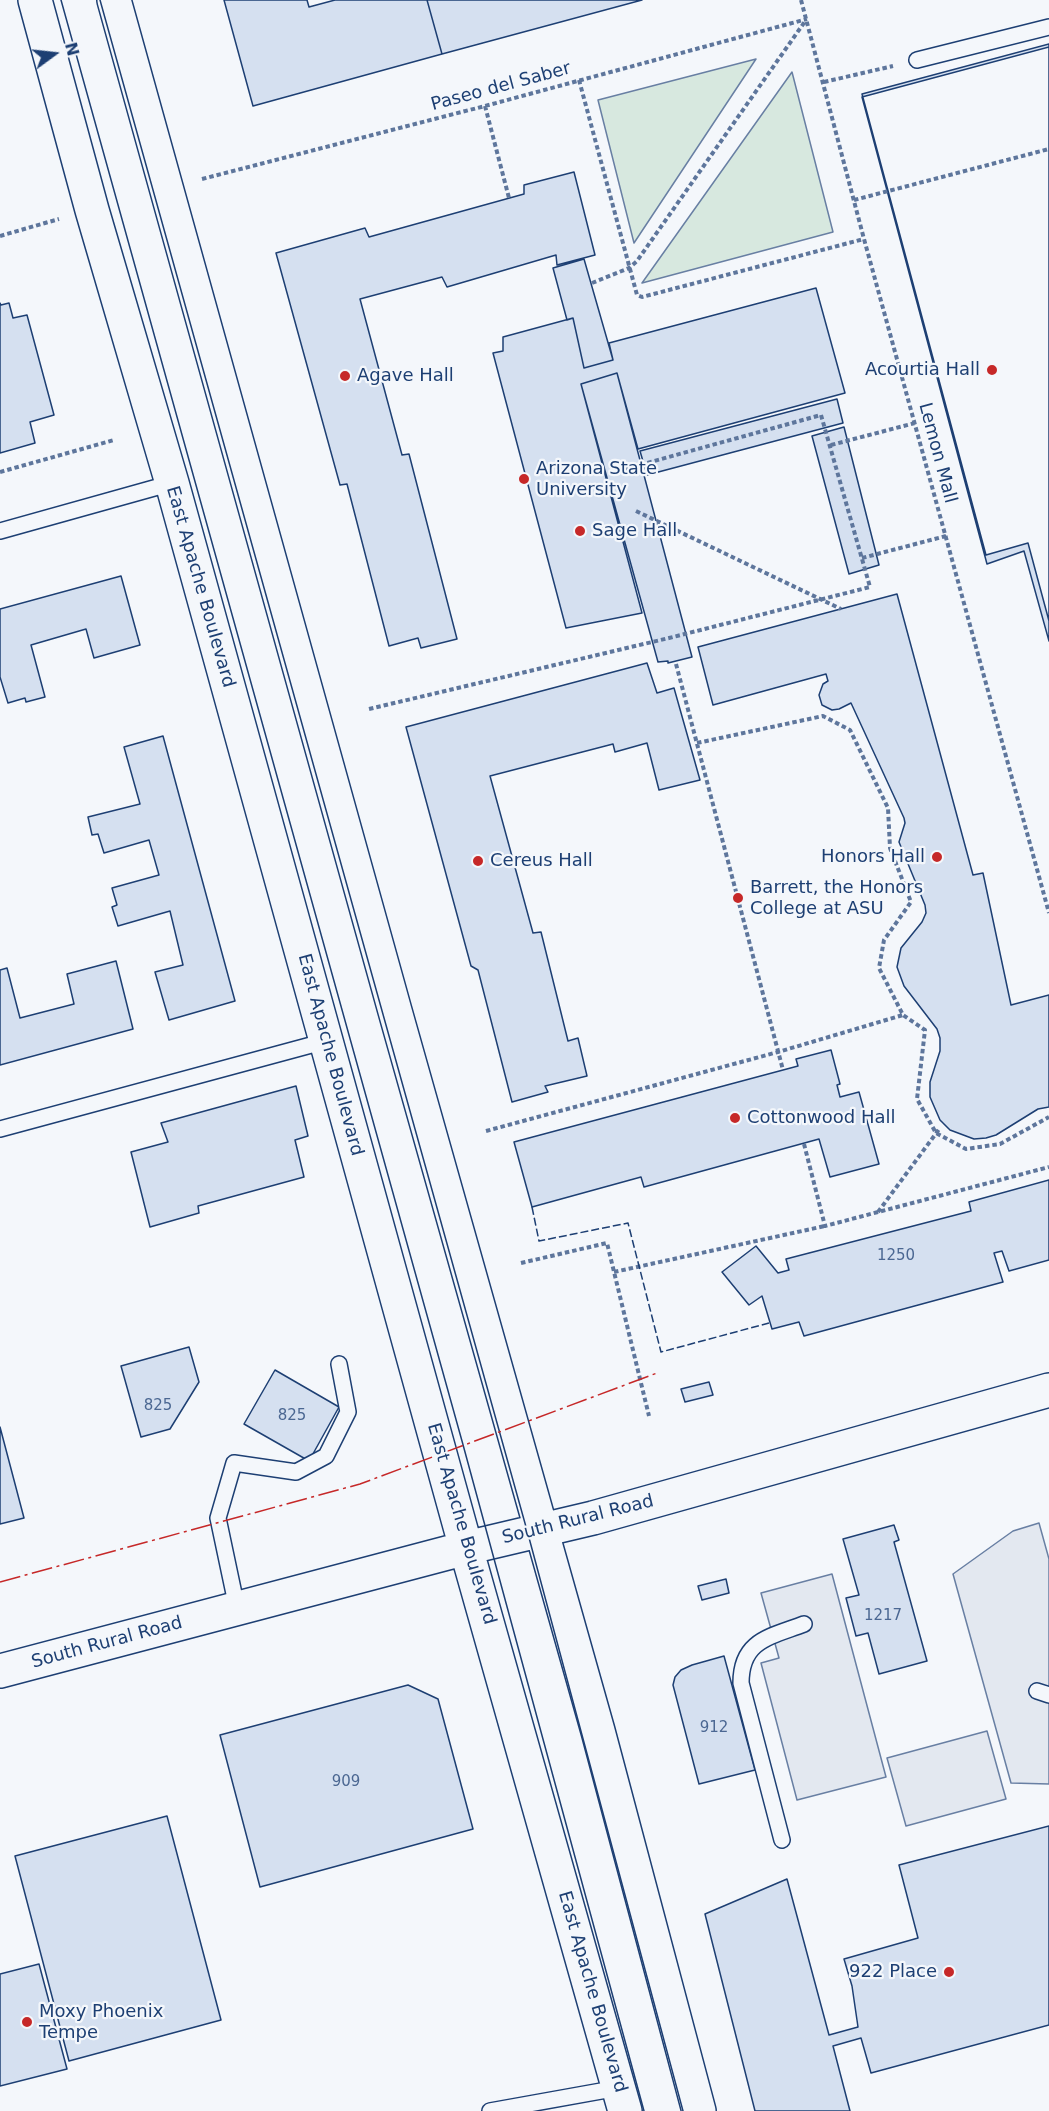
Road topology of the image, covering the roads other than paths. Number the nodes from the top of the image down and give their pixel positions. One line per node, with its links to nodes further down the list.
1 (35, 0): 5 (main road, East Apache Boulevard)
2 (114, 0): 11 (main road)
3 (1049, 27): 4 (lane)
4 (917, 60)
5 (172, 483): 6 (lane); 7 (main road, East Apache Boulevard)
6 (0, 531)
7 (326, 1041): 8 (lane); 12 (main road, East Apache Boulevard)
8 (0, 1129)
9 (339, 1364): 13 (lane)
10 (1049, 1390): 11 (main road, South Rural Road)
11 (543, 1531): 12 (main road, South Rural Road); 19 (main road)
12 (466, 1548): 13 (main road, South Rural Road); 17 (main road, East Apache Boulevard)
13 (237, 1608): 15 (main road, South Rural Road)
14 (804, 1624): 16 (lane)
15 (0, 1671)
16 (782, 1840)
17 (622, 2099): 18 (lane)
18 (490, 2111)
19 (699, 2111)

